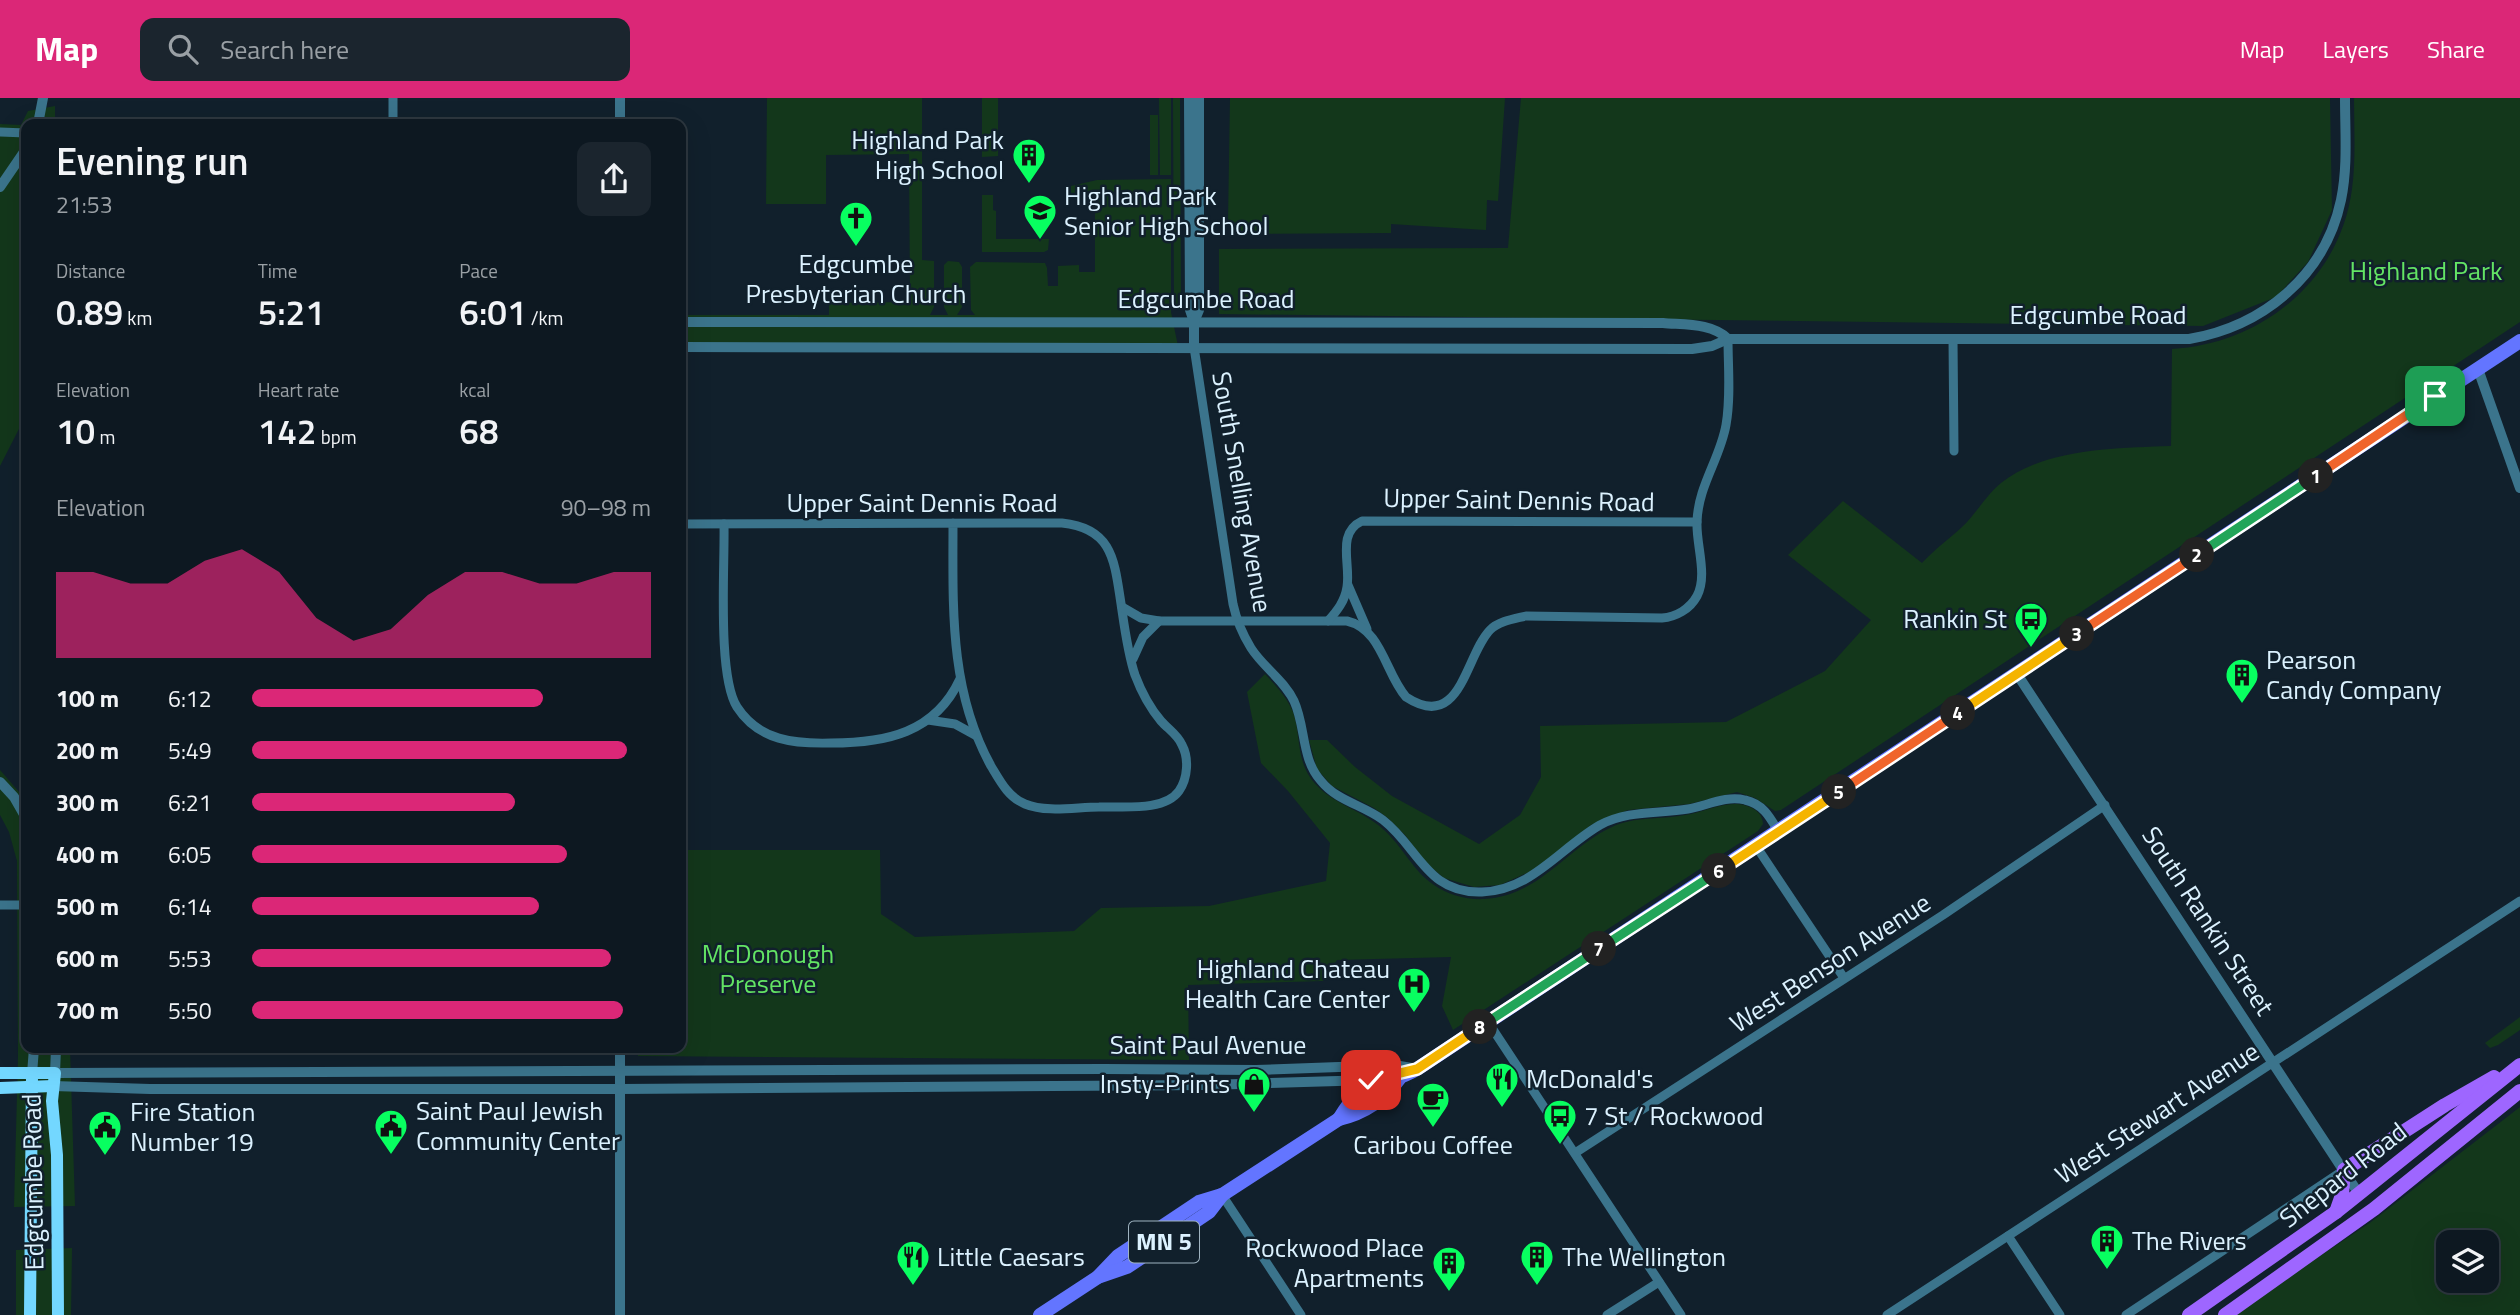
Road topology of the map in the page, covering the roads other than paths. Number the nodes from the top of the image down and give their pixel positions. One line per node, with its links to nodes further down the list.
1 (43, 98): 7 (street)
2 (393, 98): 8 (street)
3 (620, 98): 9 (street)
4 (1189, 98): 15 (street, South Snelling Avenue)
5 (1199, 98): 15 (street, South Snelling Avenue)
6 (2345, 98): 17 (street, Edgcumbe Road)
7 (38, 119)
8 (393, 119)
9 (620, 119)
10 (0, 132): 11 (street)
11 (21, 133)
12 (21, 156): 13 (street)
13 (0, 187)
14 (686, 322): 15 (street, Edgcumbe Road)
15 (1194, 322): 16 (street, Edgcumbe Road); 20 (street, South Snelling Avenue)
16 (1728, 339): 17 (street, Edgcumbe Road); 20 (street, Edgcumbe Road); 24 (street)
17 (1953, 339): 22 (street)
18 (2520, 341): 21 (main road, MN 5)
19 (686, 347): 20 (street, Edgcumbe Road)
20 (1194, 348): 31 (street, South Snelling Avenue)
21 (2478, 369): 23 (street); 35 (main road, MN 5)
22 (1954, 451)
23 (2520, 488)
24 (1697, 522): 28 (street, Upper Saint Dennis Road); 33 (street)
25 (953, 523): 27 (street, Upper Saint Dennis Road); 29 (street, Upper Saint Dennis Road); 36 (street, Upper Saint Dennis Road)
26 (686, 524): 27 (street, Upper Saint Dennis Road)
27 (724, 524): 37 (street)
28 (1348, 585): 32 (street, Upper Saint Dennis Road); 33 (street)
29 (1122, 607): 30 (street); 34 (street, Upper Saint Dennis Road)
30 (1159, 621): 31 (street); 34 (street)
31 (1239, 621): 32 (street); 42 (street, South Snelling Avenue)
32 (1328, 621): 33 (street)
33 (1369, 634)
34 (1132, 664): 38 (street, Upper Saint Dennis Road)
35 (2017, 674): 40 (street, South Rankin Street); 42 (main road, MN 5)
36 (960, 678): 37 (street); 38 (street, Upper Saint Dennis Road)
37 (928, 720): 38 (street)
38 (975, 735)
39 (0, 782): 41 (street)
40 (2105, 805): 47 (street, West Benson Avenue); 52 (street, South Rankin Street)
41 (21, 809)
42 (1778, 831): 43 (main road, MN 5)
43 (1756, 846): 47 (street); 48 (main road, MN 5)
44 (2520, 901): 52 (street, West Stewart Avenue)
45 (0, 905): 46 (street)
46 (21, 905)
47 (1844, 978): 63 (street, West Benson Avenue)
48 (1488, 1022): 54 (main road, MN 5); 63 (street)
49 (34, 1053): 57 (street, Edgcumbe Road)
50 (56, 1053): 58 (street, Edgcumbe Road)
51 (620, 1053): 55 (street)
52 (2274, 1062): 65 (street, South Rankin Street); 69 (street, West Stewart Avenue)
53 (2520, 1064): 65 (highway); 66 (highway, Shepard Road)
54 (1417, 1069): 55 (street, Saint Paul Avenue); 61 (street, Saint Paul Avenue); 67 (main road, MN 5)
55 (620, 1072): 58 (street, Saint Paul Avenue); 61 (street)
56 (0, 1073): 57 (main road, Saint Paul Avenue)
57 (32, 1074): 58 (main road, Saint Paul Avenue); 59 (main road, Edgcumbe Road)
58 (54, 1079): 59 (main road, Saint Paul Avenue); 61 (street, Saint Paul Avenue); 73 (main road, Edgcumbe Road)
59 (30, 1087): 60 (main road, Saint Paul Avenue); 72 (main road, Edgcumbe Road)
60 (0, 1088)
61 (620, 1089): 74 (street)
62 (2520, 1091): 64 (highway, Shepard Road)
63 (1576, 1153): 71 (street)
64 (2433, 1162): 66 (highway); 70 (highway, Shepard Road)
65 (2344, 1170): 66 (street, South Rankin Street); 68 (highway); 81 (street)
66 (2359, 1194): 68 (highway, Shepard Road); 70 (highway)
67 (1222, 1195): 75 (main road, MN 5); 76 (street)
68 (2336, 1212): 82 (highway, Shepard Road)
69 (2008, 1236): 79 (street, West Stewart Avenue); 80 (street)
70 (2316, 1252): 83 (highway, Shepard Road)
71 (1659, 1282): 77 (street); 78 (street)
72 (30, 1315)
73 (58, 1315)
74 (620, 1315)
75 (1040, 1315)
76 (1301, 1315)
77 (1607, 1315)
78 (1681, 1315)
79 (1887, 1315)
80 (2060, 1315)
81 (2126, 1315)
82 (2189, 1315)
83 (2225, 1315)

